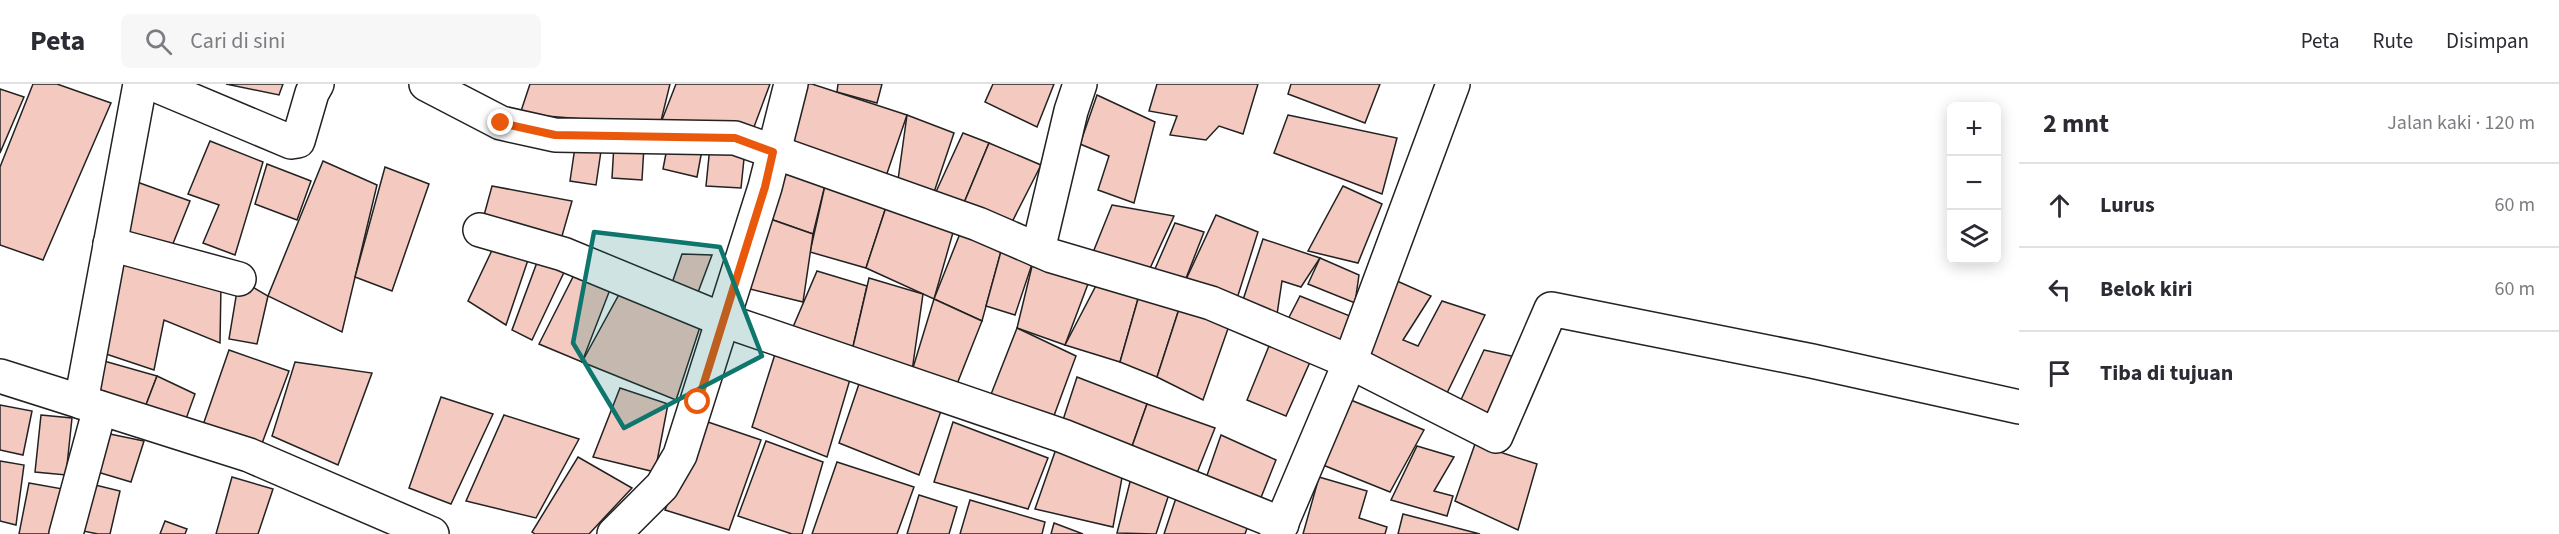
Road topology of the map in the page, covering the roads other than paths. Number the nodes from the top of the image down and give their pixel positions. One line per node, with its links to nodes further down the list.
1 (140, 84): 10 (street)
2 (153, 84): 3 (street)
3 (318, 84)
4 (426, 84): 8 (street)
5 (791, 84): 8 (street)
6 (1080, 84): 11 (street)
7 (1453, 84): 14 (street)
8 (773, 152): 11 (street); 13 (street)
9 (480, 230): 13 (street)
10 (110, 244): 12 (street); 16 (street)
11 (1038, 250): 14 (street)
12 (238, 279)
13 (723, 320): 18 (street); 21 (street)
14 (1350, 362): 17 (street); 18 (street)
15 (0, 376): 16 (street)
16 (91, 405): 19 (street); 20 (street)
17 (2019, 407)
18 (1280, 529)
19 (66, 534)
20 (432, 534)
21 (614, 534)

